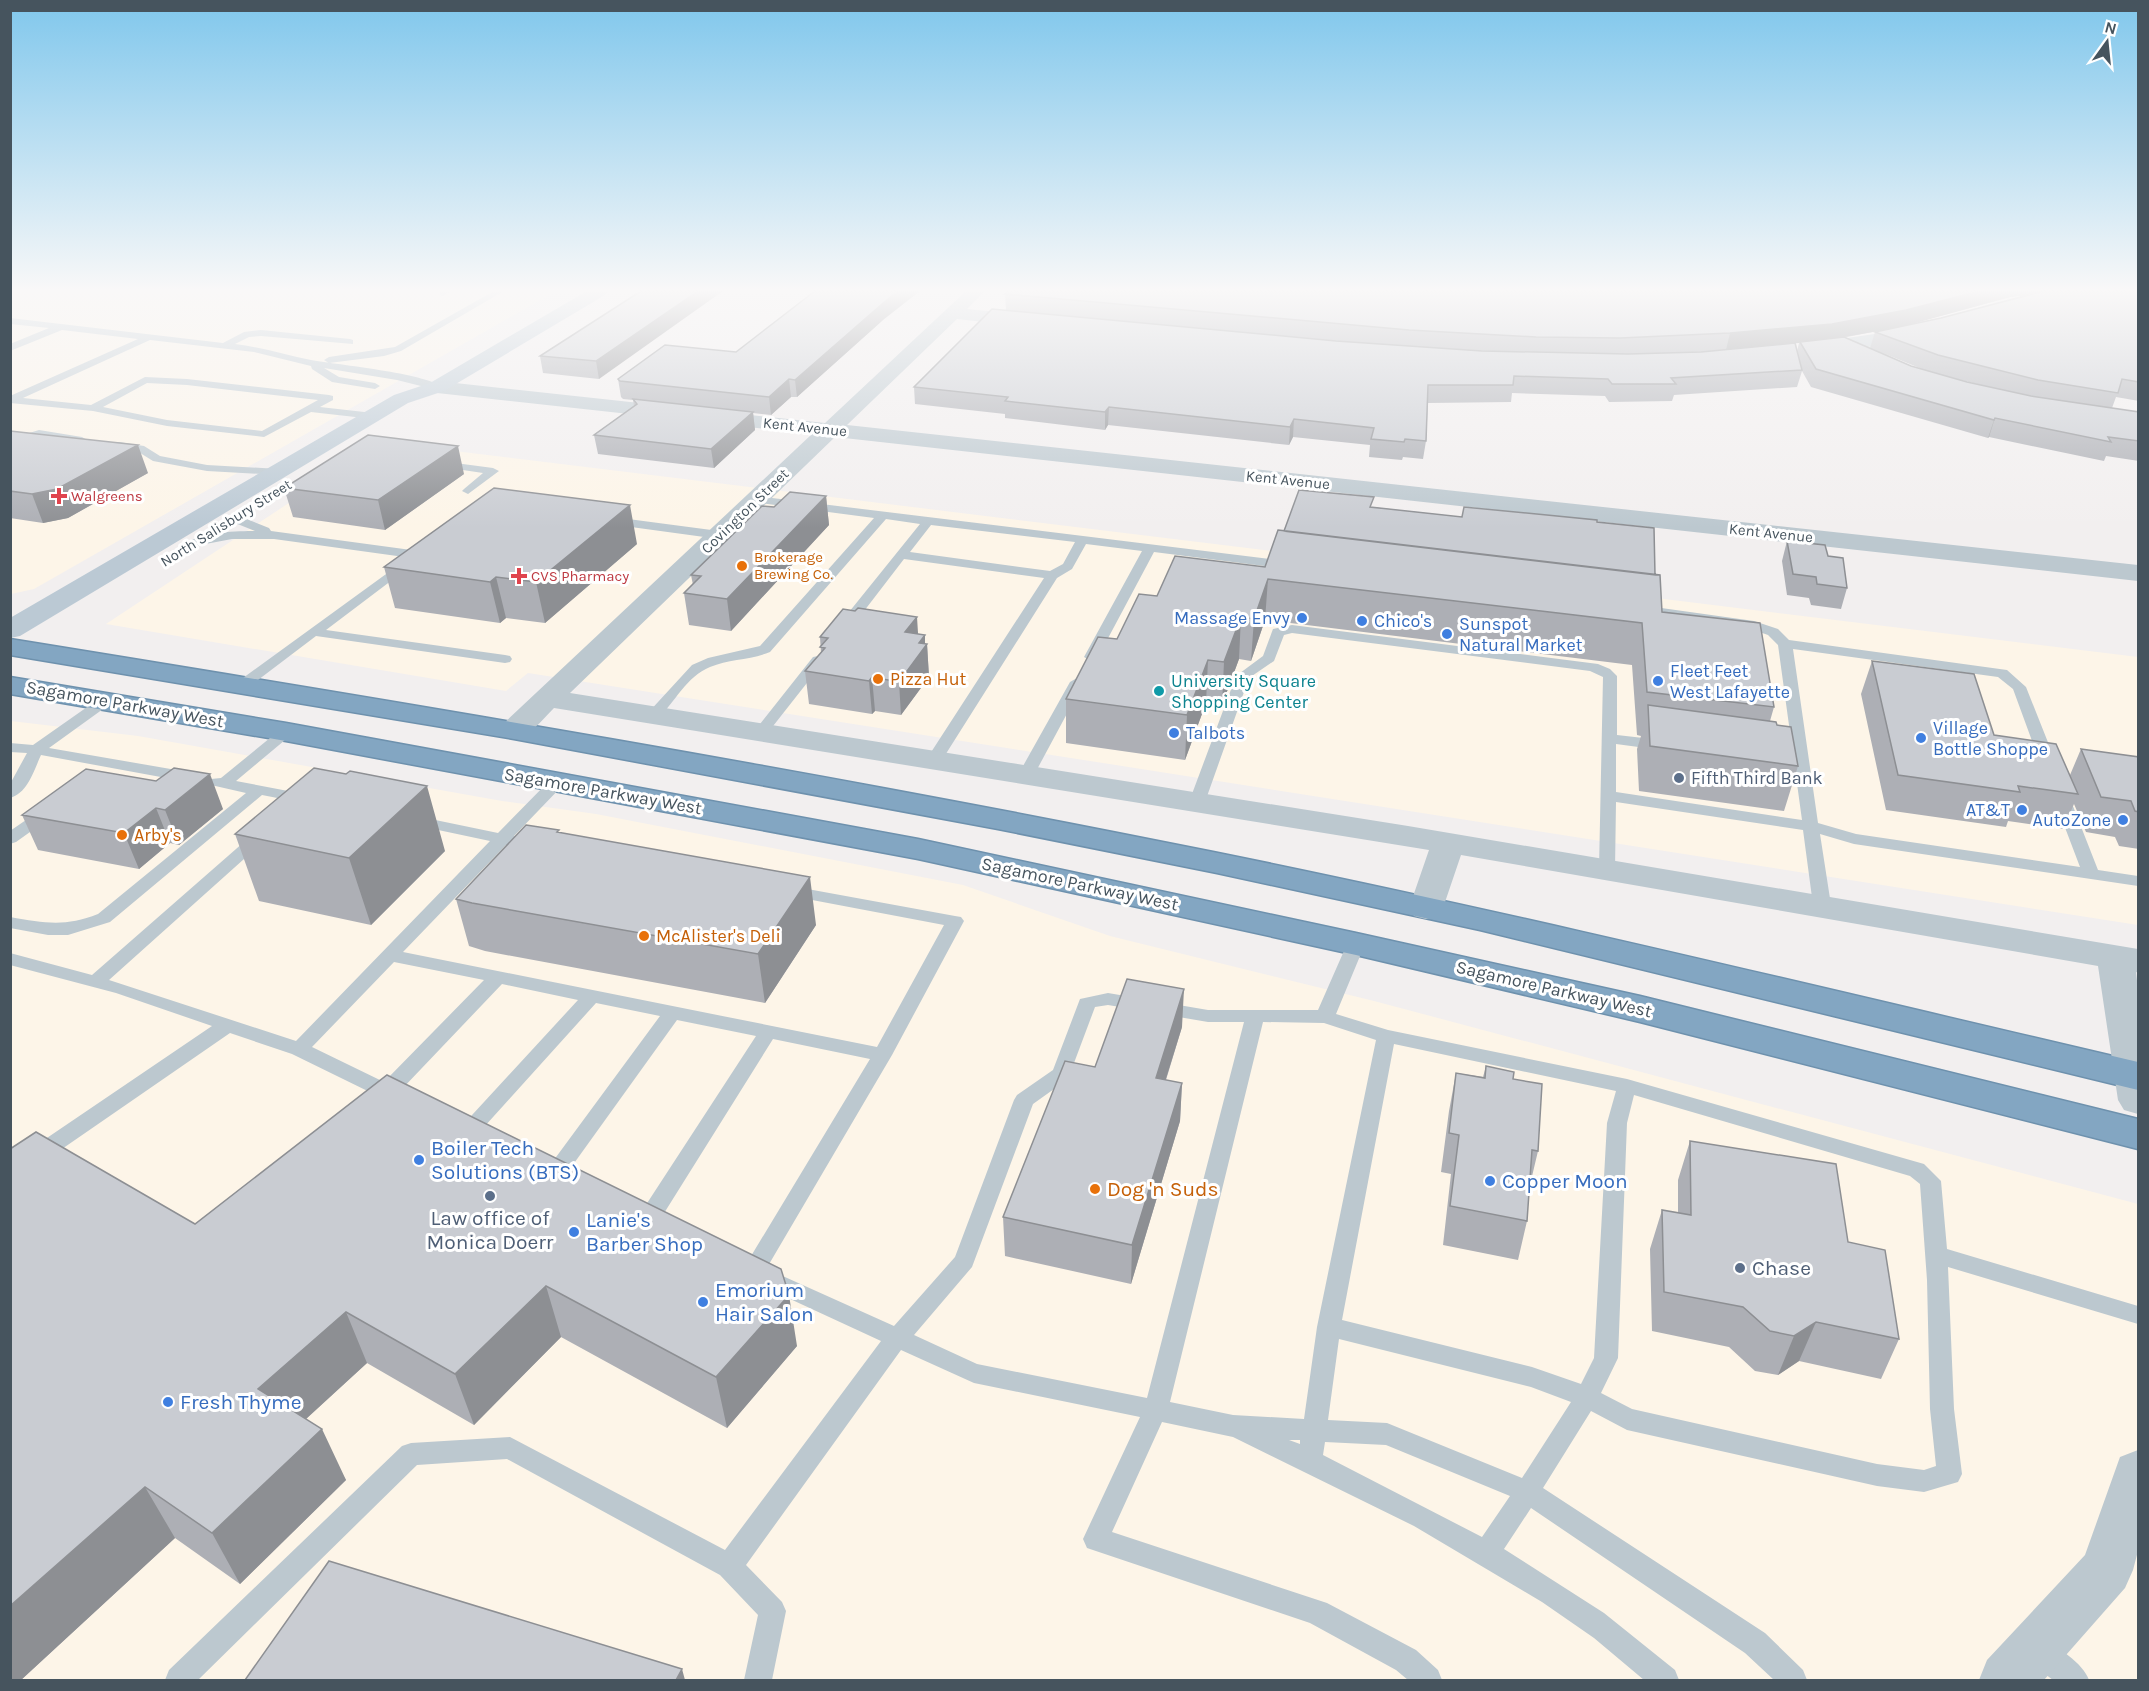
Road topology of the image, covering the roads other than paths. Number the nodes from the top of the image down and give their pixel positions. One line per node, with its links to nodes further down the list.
1 (76, 370): 6 (lane)
2 (318, 370): 5 (lane)
3 (466, 370): 5 (street, North Salisbury Street)
4 (892, 370): 10 (street, Covington Street)
5 (437, 387): 9 (street, North Salisbury Street); 10 (street, Kent Avenue); 17 (street, North Salisbury Street)
6 (10, 400): 7 (lane)
7 (93, 408): 8 (lane); 8 (lane)
8 (309, 409): 9 (lane)
9 (372, 416): 13 (street, North Salisbury Street)
10 (830, 429): 15 (street, Covington Street); 30 (street, Kent Avenue)
11 (10, 443): 13 (lane)
12 (424, 462): 14 (lane)
13 (279, 472): 34 (street, North Salisbury Street)
14 (468, 491)
15 (756, 500): 16 (lane); 21 (street, Covington Street)
16 (883, 515): 19 (lane); 41 (lane)
17 (234, 518): 20 (lane); 24 (street, North Salisbury Street)
18 (601, 520): 21 (lane)
19 (928, 521): 22 (lane); 27 (lane)
20 (274, 534): 24 (lane); 26 (lane)
21 (719, 535): 39 (street, Covington Street)
22 (1082, 540): 25 (lane); 31 (lane)
23 (436, 541): 26 (lane)
24 (195, 542): 34 (street, North Salisbury Street)
25 (1150, 548): 29 (lane); 51 (lane)
26 (418, 555): 28 (lane); 33 (lane)
27 (901, 555): 31 (lane); 44 (lane)
28 (436, 557)
29 (1302, 567)
30 (2139, 573)
31 (1052, 575): 49 (lane)
32 (1630, 607): 35 (lane)
33 (314, 632): 36 (lane); 38 (lane)
34 (12, 644): 38 (highway, Sagamore Parkway West)
35 (1785, 644): 62 (lane); 69 (lane)
36 (505, 659)
37 (10, 685): 40 (highway, Sagamore Parkway West)
38 (241, 686): 42 (highway, Sagamore Parkway West)
39 (548, 698): 41 (street); 42 (street, Covington Street)
40 (105, 701): 43 (highway, Sagamore Parkway West); 48 (lane)
41 (654, 716): 44 (street)
42 (514, 730): 73 (highway, Sagamore Parkway West)
43 (286, 732): 53 (highway, Sagamore Parkway West); 54 (lane)
44 (761, 732): 49 (street)
45 (1609, 738): 47 (lane); 57 (lane); 58 (lane)
46 (10, 747): 48 (lane)
47 (1677, 747)
48 (36, 750): 50 (lane); 56 (lane)
49 (934, 760): 51 (street)
50 (113, 763): 52 (lane); 54 (lane)
51 (1026, 775): 58 (street)
52 (94, 777)
53 (556, 782): 65 (lane); 75 (highway, Sagamore Parkway West)
54 (224, 784): 55 (lane)
55 (259, 790): 60 (lane); 74 (lane)
56 (10, 793)
57 (1608, 796): 62 (lane); 68 (lane)
58 (1197, 802): 66 (street)
59 (57, 805): 64 (lane)
60 (286, 813)
61 (396, 817): 65 (lane)
62 (1810, 826): 69 (lane); 72 (lane)
63 (268, 829): 80 (lane)
64 (10, 839)
65 (500, 839): 67 (lane); 76 (lane)
66 (1448, 843): 68 (street); 73 (street)
67 (547, 847)
68 (1607, 869): 72 (street)
69 (2091, 874): 70 (lane)
70 (2139, 881)
71 (780, 889): 89 (lane)
72 (1822, 905): 78 (street)
73 (1426, 908): 90 (highway, Sagamore Parkway West)
74 (10, 922)
75 (1356, 944): 84 (lane); 95 (highway, Sagamore Parkway West)
76 (389, 955): 79 (lane); 88 (lane)
77 (10, 959): 80 (lane)
78 (2127, 959): 90 (street)
79 (497, 978): 81 (lane); 92 (lane)
80 (94, 983): 85 (lane)
81 (592, 996): 82 (lane); 94 (lane)
82 (672, 1013): 86 (lane); 97 (lane)
83 (1255, 1016): 84 (lane); 102 (lane); 104 (lane)
84 (1325, 1017): 87 (lane)
85 (228, 1025): 88 (lane); 96 (lane)
86 (768, 1032): 89 (lane); 98 (lane)
87 (1386, 1036): 91 (lane); 101 (lane)
88 (299, 1049): 92 (lane)
89 (882, 1055): 102 (lane)
90 (2137, 1084)
91 (1628, 1086): 99 (lane); 103 (lane)
92 (387, 1092): 93 (lane)
93 (417, 1107)
94 (467, 1132)
95 (2139, 1134)
96 (10, 1174)
97 (555, 1174)
98 (648, 1220)
99 (1936, 1255): 100 (lane); 103 (lane)
100 (2139, 1315)
101 (1329, 1327): 103 (lane); 106 (lane)
102 (897, 1338): 104 (lane); 111 (lane)
103 (1587, 1397): 109 (lane)
104 (1156, 1409): 105 (lane); 115 (lane)
105 (1233, 1426): 106 (lane); 107 (lane)
106 (1314, 1430): 107 (lane); 109 (lane)
107 (1310, 1460): 110 (lane)
108 (2139, 1473): 112 (street)
109 (1526, 1491): 110 (lane); 117 (lane)
110 (1487, 1552): 116 (lane)
111 (729, 1566): 113 (lane); 114 (lane)
112 (2021, 1665): 118 (lane)
113 (179, 1680)
114 (758, 1680)
115 (1428, 1680)
116 (1665, 1680)
117 (1793, 1680)
118 (2075, 1680)

